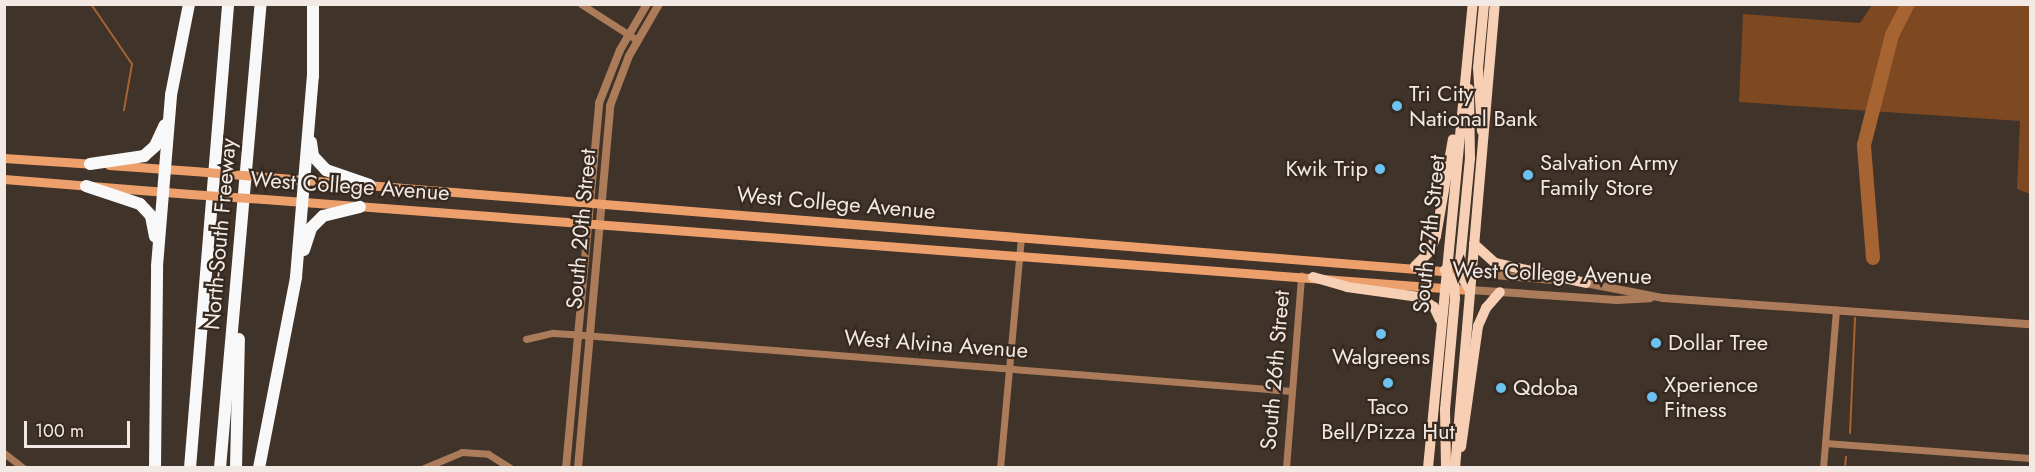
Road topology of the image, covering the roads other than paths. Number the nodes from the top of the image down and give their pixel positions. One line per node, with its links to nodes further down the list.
1 (189, 4): 14 (highway)
2 (228, 4): 50 (highway, North-South Freeway)
3 (261, 4): 34 (highway, North-South Freeway)
4 (313, 4): 16 (highway)
5 (581, 4): 11 (street)
6 (647, 4): 11 (street, South 20th Street)
7 (659, 4): 12 (street, South 20th Street)
8 (1473, 4): 13 (main road, South 27th Street)
9 (1484, 4): 17 (main road)
10 (1495, 4): 17 (main road, South 27th Street)
11 (629, 35): 12 (street); 27 (street, South 20th Street)
12 (637, 40): 28 (street, South 20th Street)
13 (1468, 56): 15 (main road, South 27th Street); 39 (main road)
14 (169, 113): 19 (highway); 20 (highway)
15 (1460, 116): 37 (main road); 38 (main road, South 27th Street)
16 (310, 118): 22 (highway); 23 (highway)
17 (1484, 140): 33 (main road, South 27th Street)
18 (4, 158): 19 (main road, West College Avenue)
19 (90, 164): 20 (main road, West College Avenue)
20 (165, 169): 22 (main road, West College Avenue, bridge); 25 (highway)
21 (4, 179): 24 (main road, West College Avenue)
22 (304, 179): 23 (main road, West College Avenue); 26 (highway)
23 (370, 184): 27 (main road, West College Avenue)
24 (86, 186): 25 (main road, West College Avenue); 36 (highway)
25 (165, 192): 26 (main road, West College Avenue, bridge); 36 (highway)
26 (303, 202): 29 (main road, West College Avenue); 42 (highway)
27 (589, 204): 28 (main road, West College Avenue); 30 (street, South 20th Street)
28 (601, 205): 31 (street, South 20th Street); 32 (main road, West College Avenue)
29 (360, 207): 30 (main road, West College Avenue); 42 (highway)
30 (587, 221): 31 (main road, West College Avenue); 54 (street, South 20th Street)
31 (600, 222): 35 (main road, West College Avenue); 55 (street, South 20th Street)
32 (1021, 238): 35 (street); 37 (main road, West College Avenue)
33 (1474, 244): 40 (main road, South 27th Street); 44 (main road)
34 (241, 248): 66 (highway, North-South Freeway); 67 (highway)
35 (1020, 254): 41 (main road, West College Avenue); 57 (street)
36 (157, 266): 63 (highway)
37 (1415, 266): 38 (main road, West College Avenue)
38 (1445, 270): 39 (main road, West College Avenue); 45 (main road, South 27th Street); 46 (main road)
39 (1459, 272): 40 (main road, West College Avenue); 47 (main road)
40 (1471, 273): 44 (street, West College Avenue); 47 (main road, South 27th Street)
41 (1301, 276): 43 (main road, West College Avenue); 58 (street, South 26th Street)
42 (296, 277): 68 (highway)
43 (1313, 277): 45 (main road, West College Avenue); 52 (main road)
44 (1586, 283): 49 (street, West College Avenue)
45 (1443, 288): 46 (main road, West College Avenue); 52 (main road, South 27th Street)
46 (1455, 290): 47 (main road, West College Avenue); 76 (main road)
47 (1470, 290): 48 (street, West College Avenue); 77 (main road, South 27th Street)
48 (1500, 292): 49 (street, West College Avenue); 77 (main road)
49 (1662, 298): 51 (street, West College Avenue)
50 (203, 309): 64 (highway); 65 (highway, North-South Freeway)
51 (1836, 310): 53 (street, West College Avenue); 59 (street)
52 (1440, 321): 75 (main road, South 27th Street)
53 (2031, 324)
54 (577, 334): 55 (street, West Alvina Avenue); 56 (street, West Alvina Avenue); 71 (street, South 20th Street)
55 (590, 335): 57 (street, West Alvina Avenue); 72 (street, South 20th Street)
56 (526, 339)
57 (1009, 368): 58 (street, West Alvina Avenue); 73 (street)
58 (1292, 391): 74 (street, South 26th Street)
59 (1825, 443): 61 (street); 78 (street)
60 (4, 453): 62 (street)
61 (2031, 458)
62 (23, 468)
63 (155, 468)
64 (183, 468)
65 (190, 468)
66 (220, 468)
67 (236, 468)
68 (259, 468)
69 (424, 468): 70 (street)
70 (510, 468)
71 (566, 468)
72 (578, 468)
73 (1000, 468)
74 (1286, 468)
75 (1428, 468)
76 (1446, 468)
77 (1455, 468)
78 (1823, 468)

